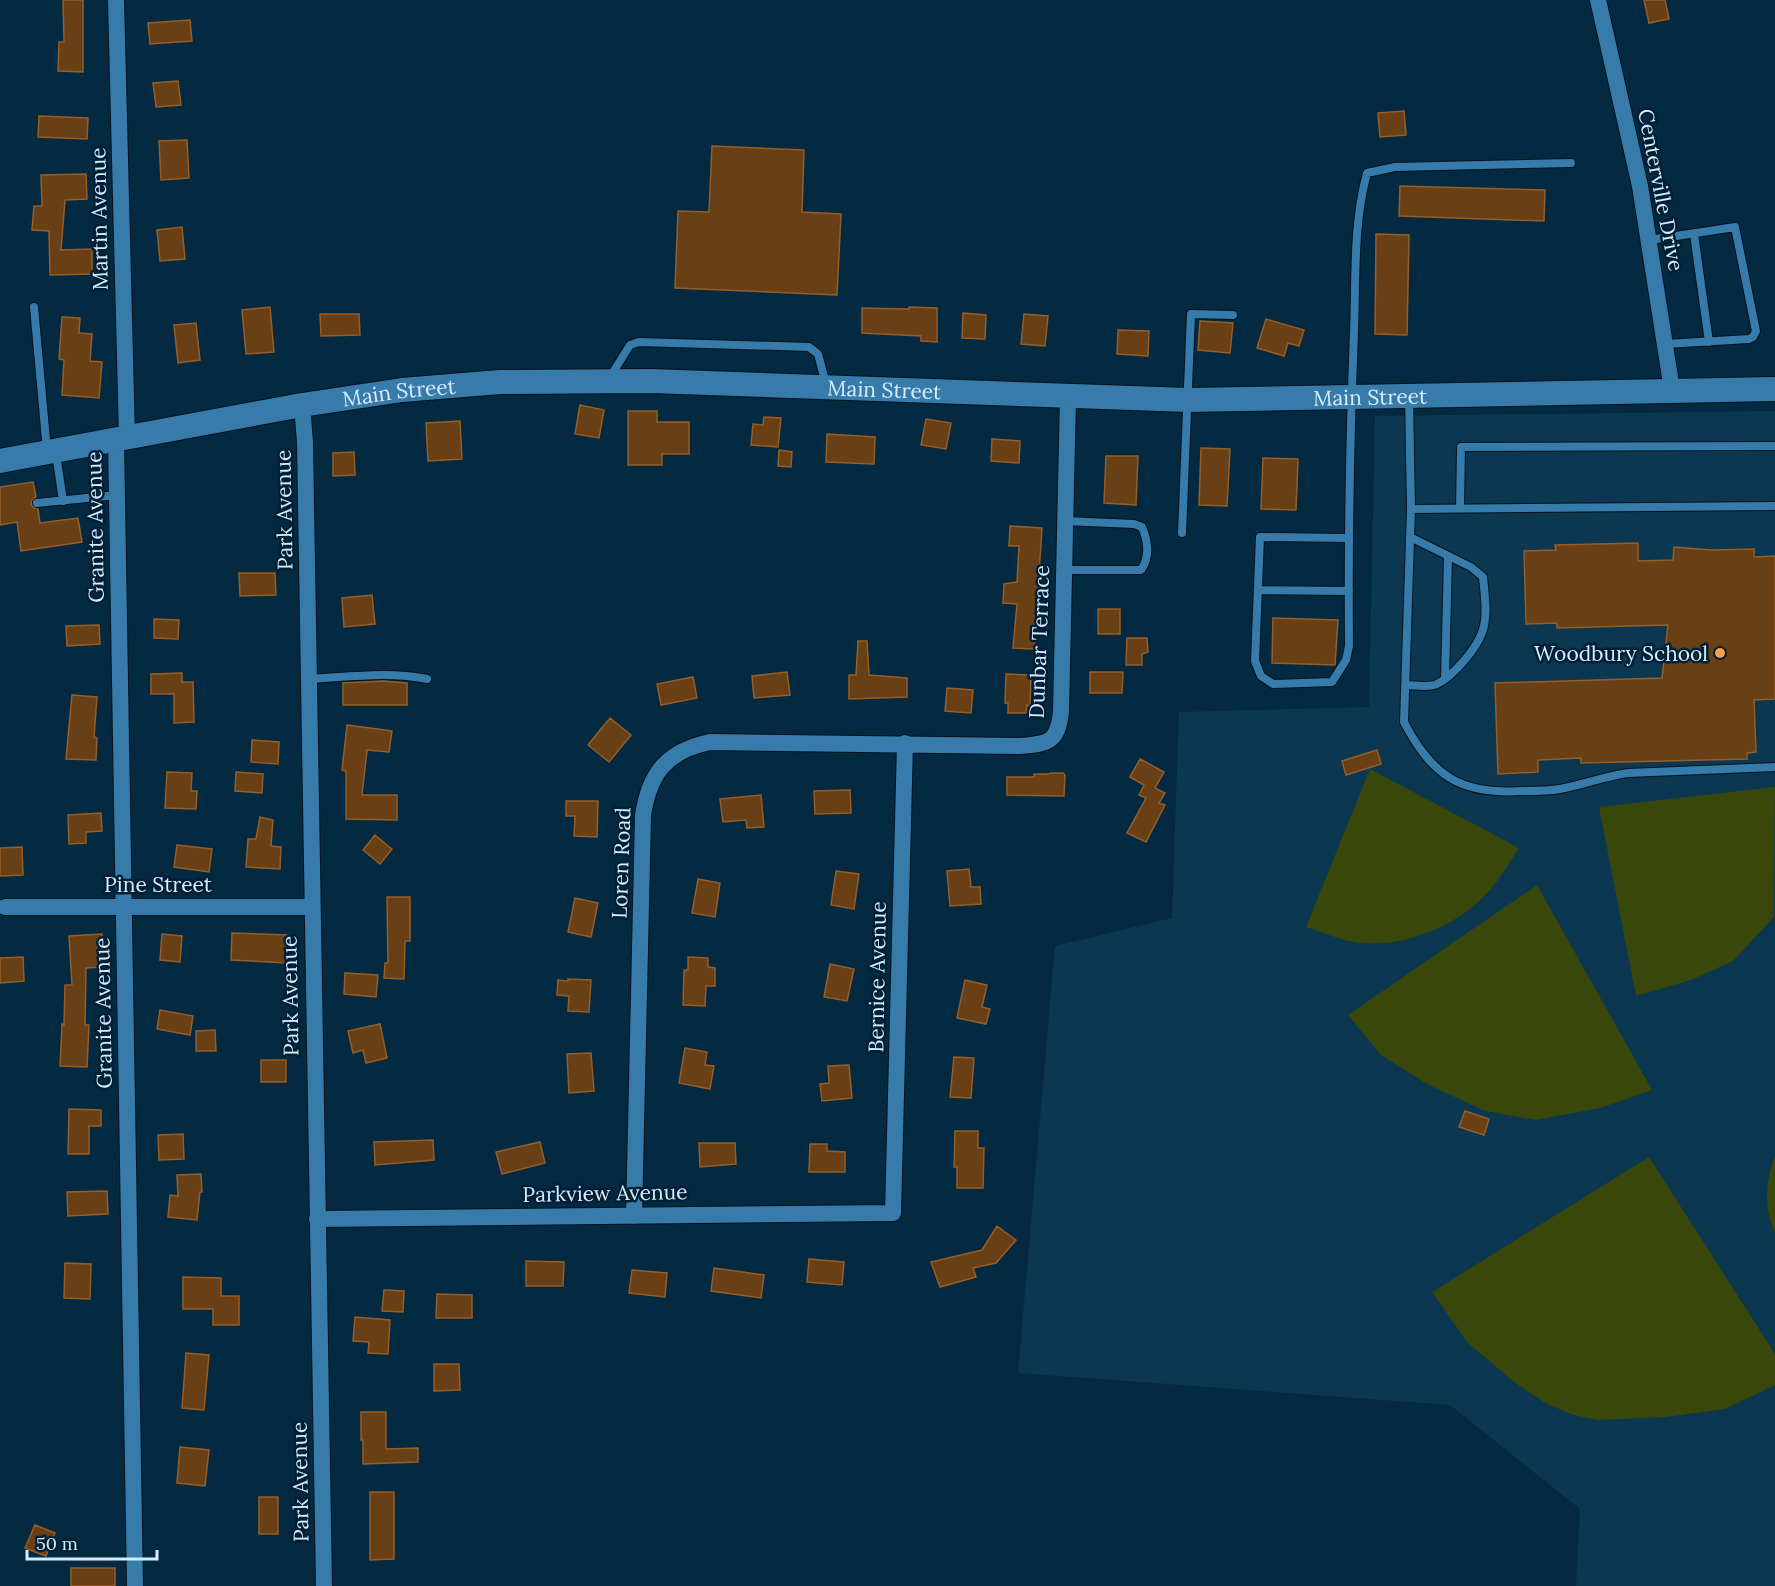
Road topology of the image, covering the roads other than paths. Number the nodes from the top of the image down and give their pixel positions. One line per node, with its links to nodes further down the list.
1 (117, 0): 19 (street, Martin Avenue)
2 (1598, 0): 5 (street, Centerville Drive)
3 (1571, 163): 16 (lane)
4 (1694, 234): 5 (lane); 8 (lane); 8 (lane)
5 (1650, 240): 9 (street, Centerville Drive)
6 (34, 307): 21 (lane)
7 (1233, 315): 17 (lane)
8 (1709, 342): 9 (lane)
9 (1665, 344): 13 (street, Centerville Drive)
10 (608, 380): 11 (main road, Main Street); 11 (lane); 18 (main road, Main Street)
11 (826, 388): 14 (main road, Main Street)
12 (1775, 389): 13 (main road, Main Street)
13 (1672, 390): 15 (main road, Main Street)
14 (1068, 396): 17 (main road, Main Street); 29 (street, Dunbar Terrace)
15 (1409, 396): 16 (main road, Main Street); 28 (lane)
16 (1351, 397): 17 (main road, Main Street); 32 (lane)
17 (1188, 400): 30 (lane)
18 (302, 405): 19 (main road, Main Street); 37 (street, Park Avenue)
19 (122, 438): 21 (main road, Main Street); 23 (street, Granite Avenue)
20 (1775, 446): 27 (lane)
21 (51, 451): 22 (main road, Main Street); 24 (lane)
22 (0, 461)
23 (117, 495): 24 (lane); 44 (street, Granite Avenue)
24 (63, 501): 25 (lane)
25 (37, 503)
26 (1775, 506): 27 (lane)
27 (1460, 508): 28 (lane)
28 (1410, 509): 31 (lane)
29 (1065, 521): 34 (street, Dunbar Terrace); 34 (lane)
30 (1182, 533)
31 (1410, 537): 33 (lane); 40 (lane)
32 (1348, 538): 35 (lane); 36 (lane)
33 (1448, 556): 39 (lane); 39 (lane)
34 (1064, 570): 41 (street, Dunbar Terrace)
35 (1258, 590): 36 (lane); 36 (lane)
36 (1349, 591)
37 (310, 679): 38 (lane); 45 (street, Park Avenue)
38 (427, 679)
39 (1445, 679): 40 (lane)
40 (1405, 685): 42 (lane)
41 (905, 743): 46 (street, Bernice Avenue); 47 (street, Loren Road)
42 (1775, 767)
43 (5, 907): 44 (street, Pine Street)
44 (124, 907): 45 (street, Pine Street); 49 (street, Granite Avenue)
45 (311, 907): 48 (street, Park Avenue)
46 (893, 1213): 47 (street, Parkview Avenue)
47 (634, 1215): 48 (street, Parkview Avenue)
48 (317, 1219): 50 (street, Park Avenue)
49 (135, 1586)
50 (324, 1586)

